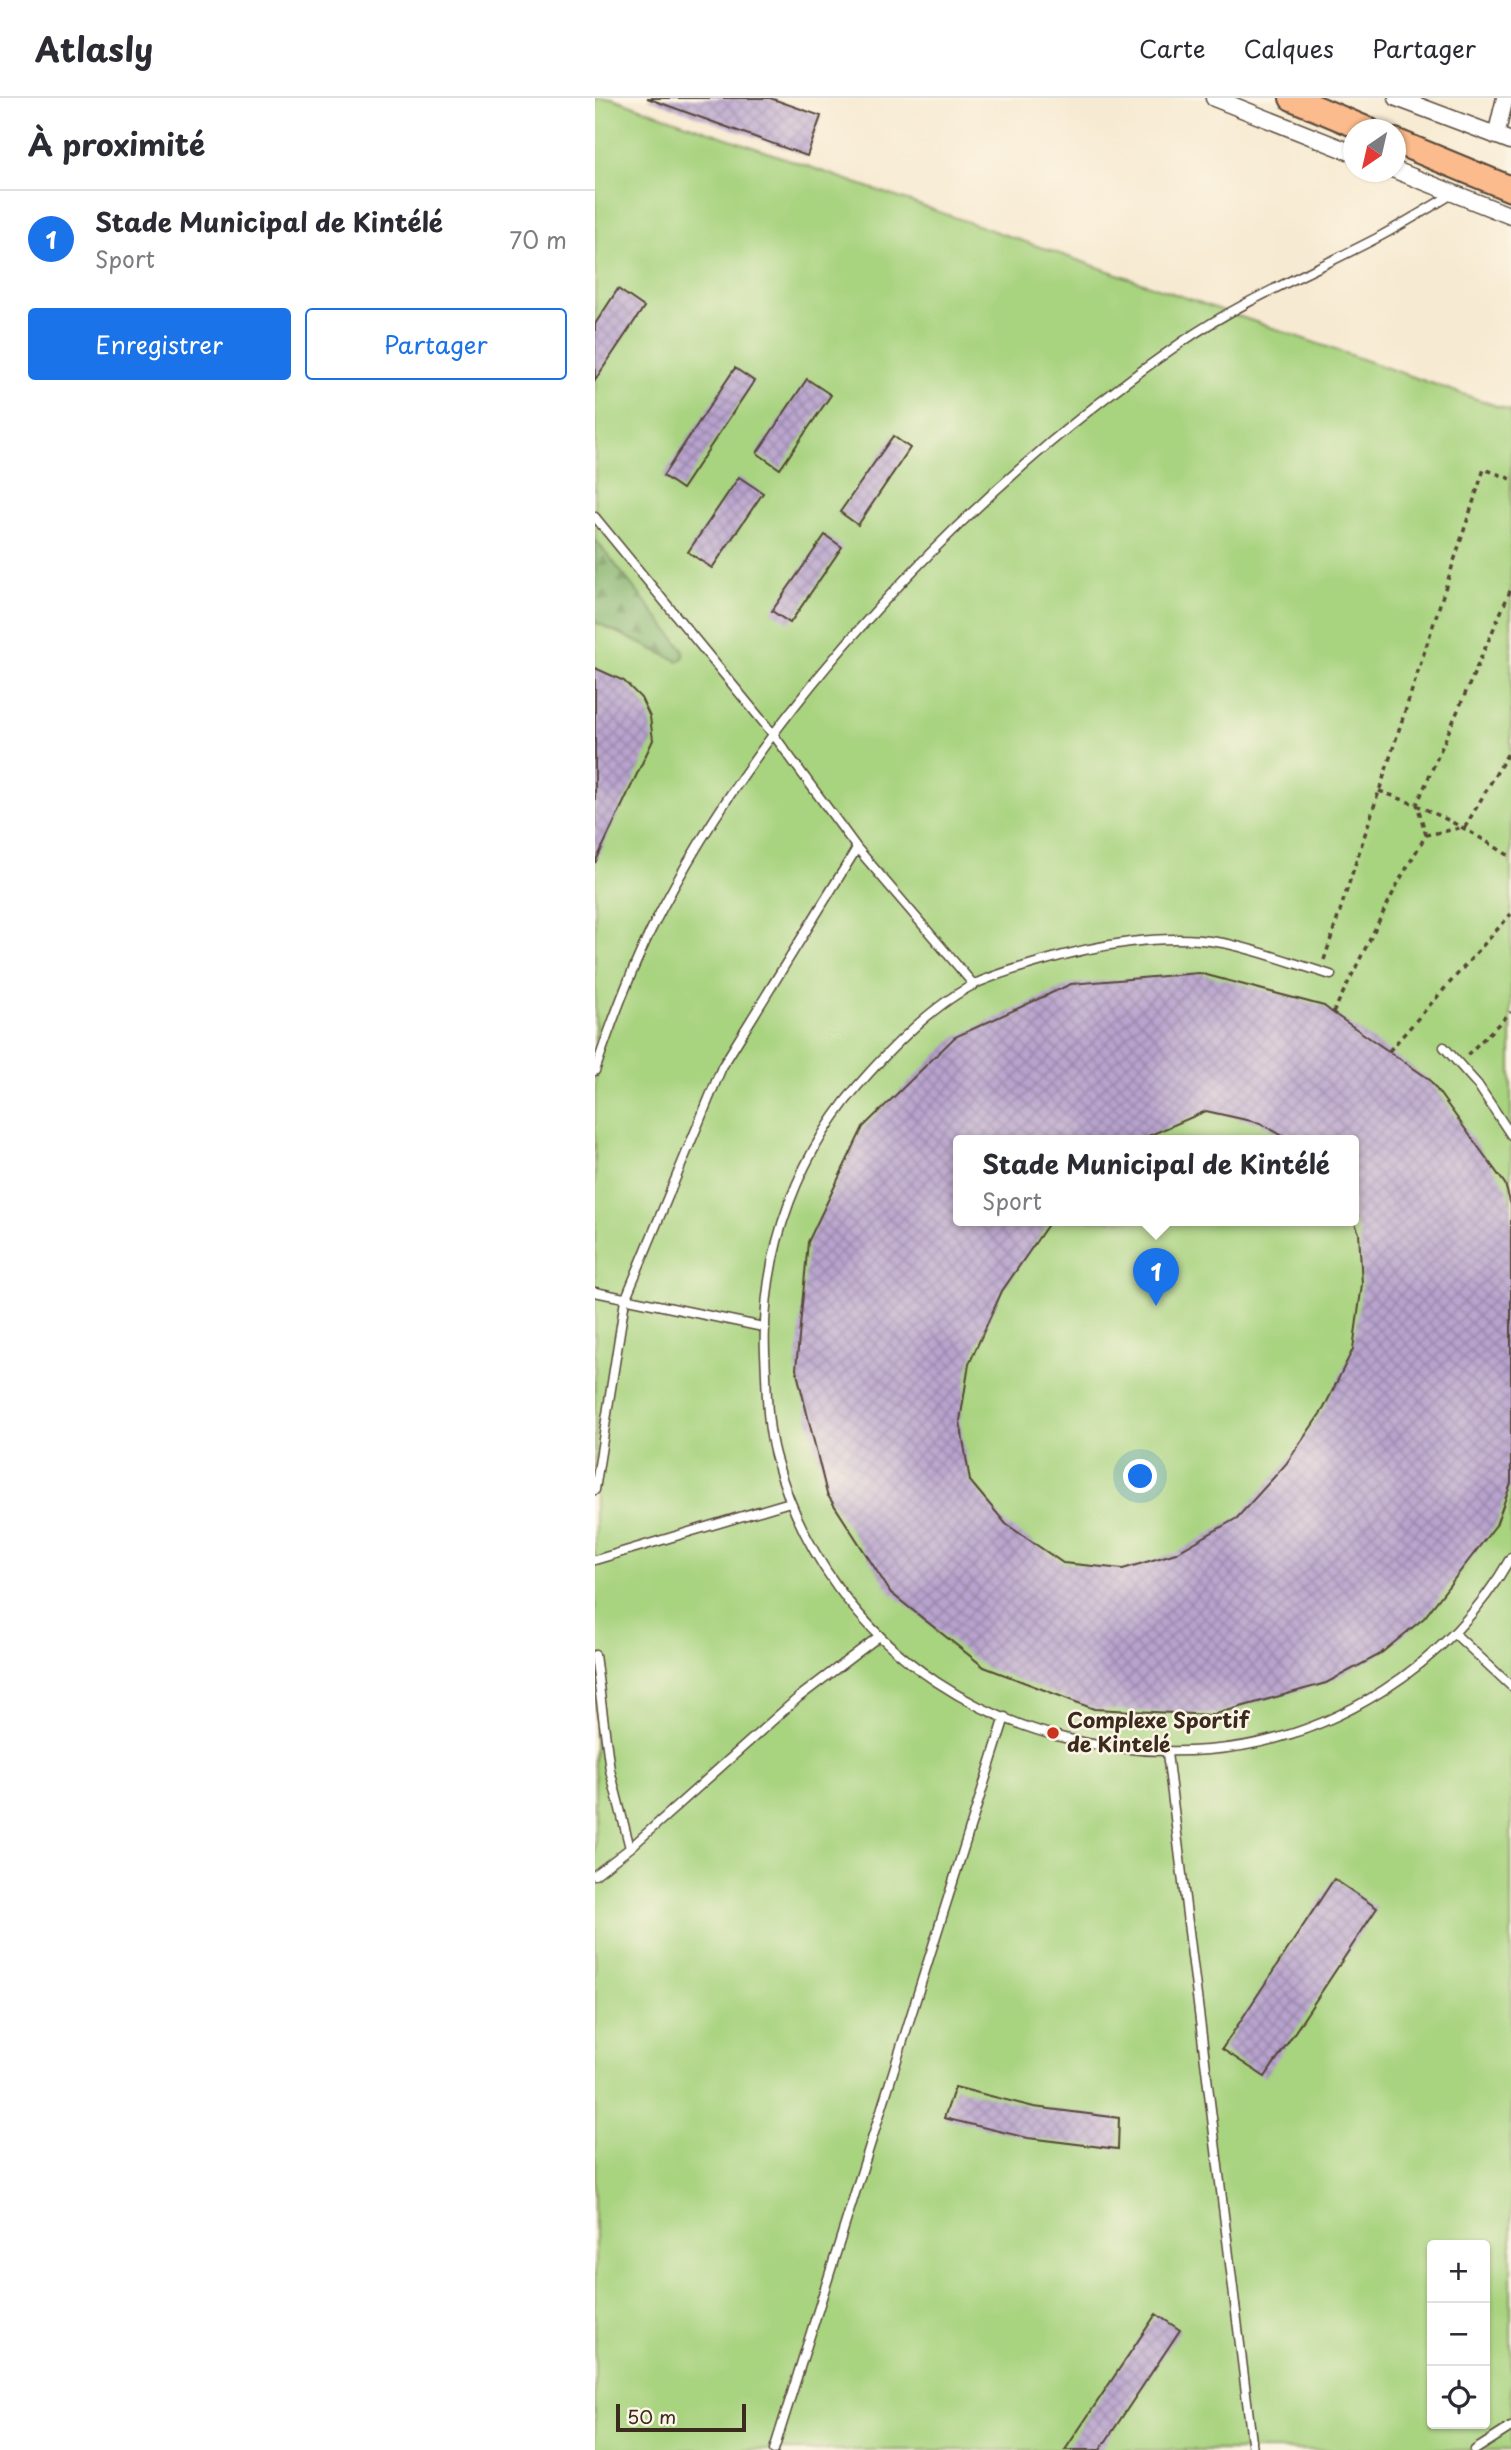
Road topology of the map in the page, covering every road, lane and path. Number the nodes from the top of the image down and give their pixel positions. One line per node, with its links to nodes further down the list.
1 (1214, 98): 8 (street)
2 (1292, 98): 5 (main road)
3 (1397, 98): 6 (street)
4 (1505, 98): 6 (street)
5 (1343, 119)
6 (1504, 138)
7 (1406, 146): 10 (main road)
8 (1343, 149)
9 (1406, 174): 11 (street)
10 (1511, 189)
11 (1454, 193): 12 (street); 16 (lane)
12 (1511, 216)
13 (1511, 479): 18 (path)
14 (595, 517): 16 (lane)
15 (1511, 589): 19 (path)
16 (773, 734): 22 (lane); 33 (lane)
17 (1511, 748): 20 (path)
18 (1378, 790): 19 (path); 25 (path)
19 (1417, 804): 20 (path); 21 (path)
20 (1465, 827): 21 (path); 23 (path)
21 (1426, 835): 29 (path)
22 (857, 848): 27 (lane); 36 (lane)
23 (1511, 857)
24 (1511, 914): 31 (path)
25 (1320, 972): 26 (lane); 27 (lane)
26 (1331, 975)
27 (974, 985): 37 (lane)
28 (1511, 1012): 32 (path)
29 (1333, 1013)
30 (1444, 1047): 32 (lane)
31 (1389, 1051)
32 (1458, 1063): 34 (lane)
33 (595, 1071)
34 (1511, 1135)
35 (595, 1292): 36 (lane)
36 (625, 1300): 37 (lane); 38 (lane)
37 (763, 1327): 39 (lane)
38 (595, 1490)
39 (790, 1502): 41 (lane); 43 (lane)
40 (1511, 1558): 42 (lane)
41 (595, 1560)
42 (1455, 1634): 45 (lane); 47 (lane)
43 (878, 1637): 46 (lane); 48 (lane)
44 (595, 1655): 48 (lane)
45 (1511, 1686)
46 (1005, 1717): 47 (lane); 51 (lane)
47 (1167, 1753): 52 (lane)
48 (630, 1849): 49 (lane)
49 (595, 1875)
50 (1511, 2427): 53 (lane)
51 (774, 2450)
52 (1254, 2450)
53 (1475, 2450)

